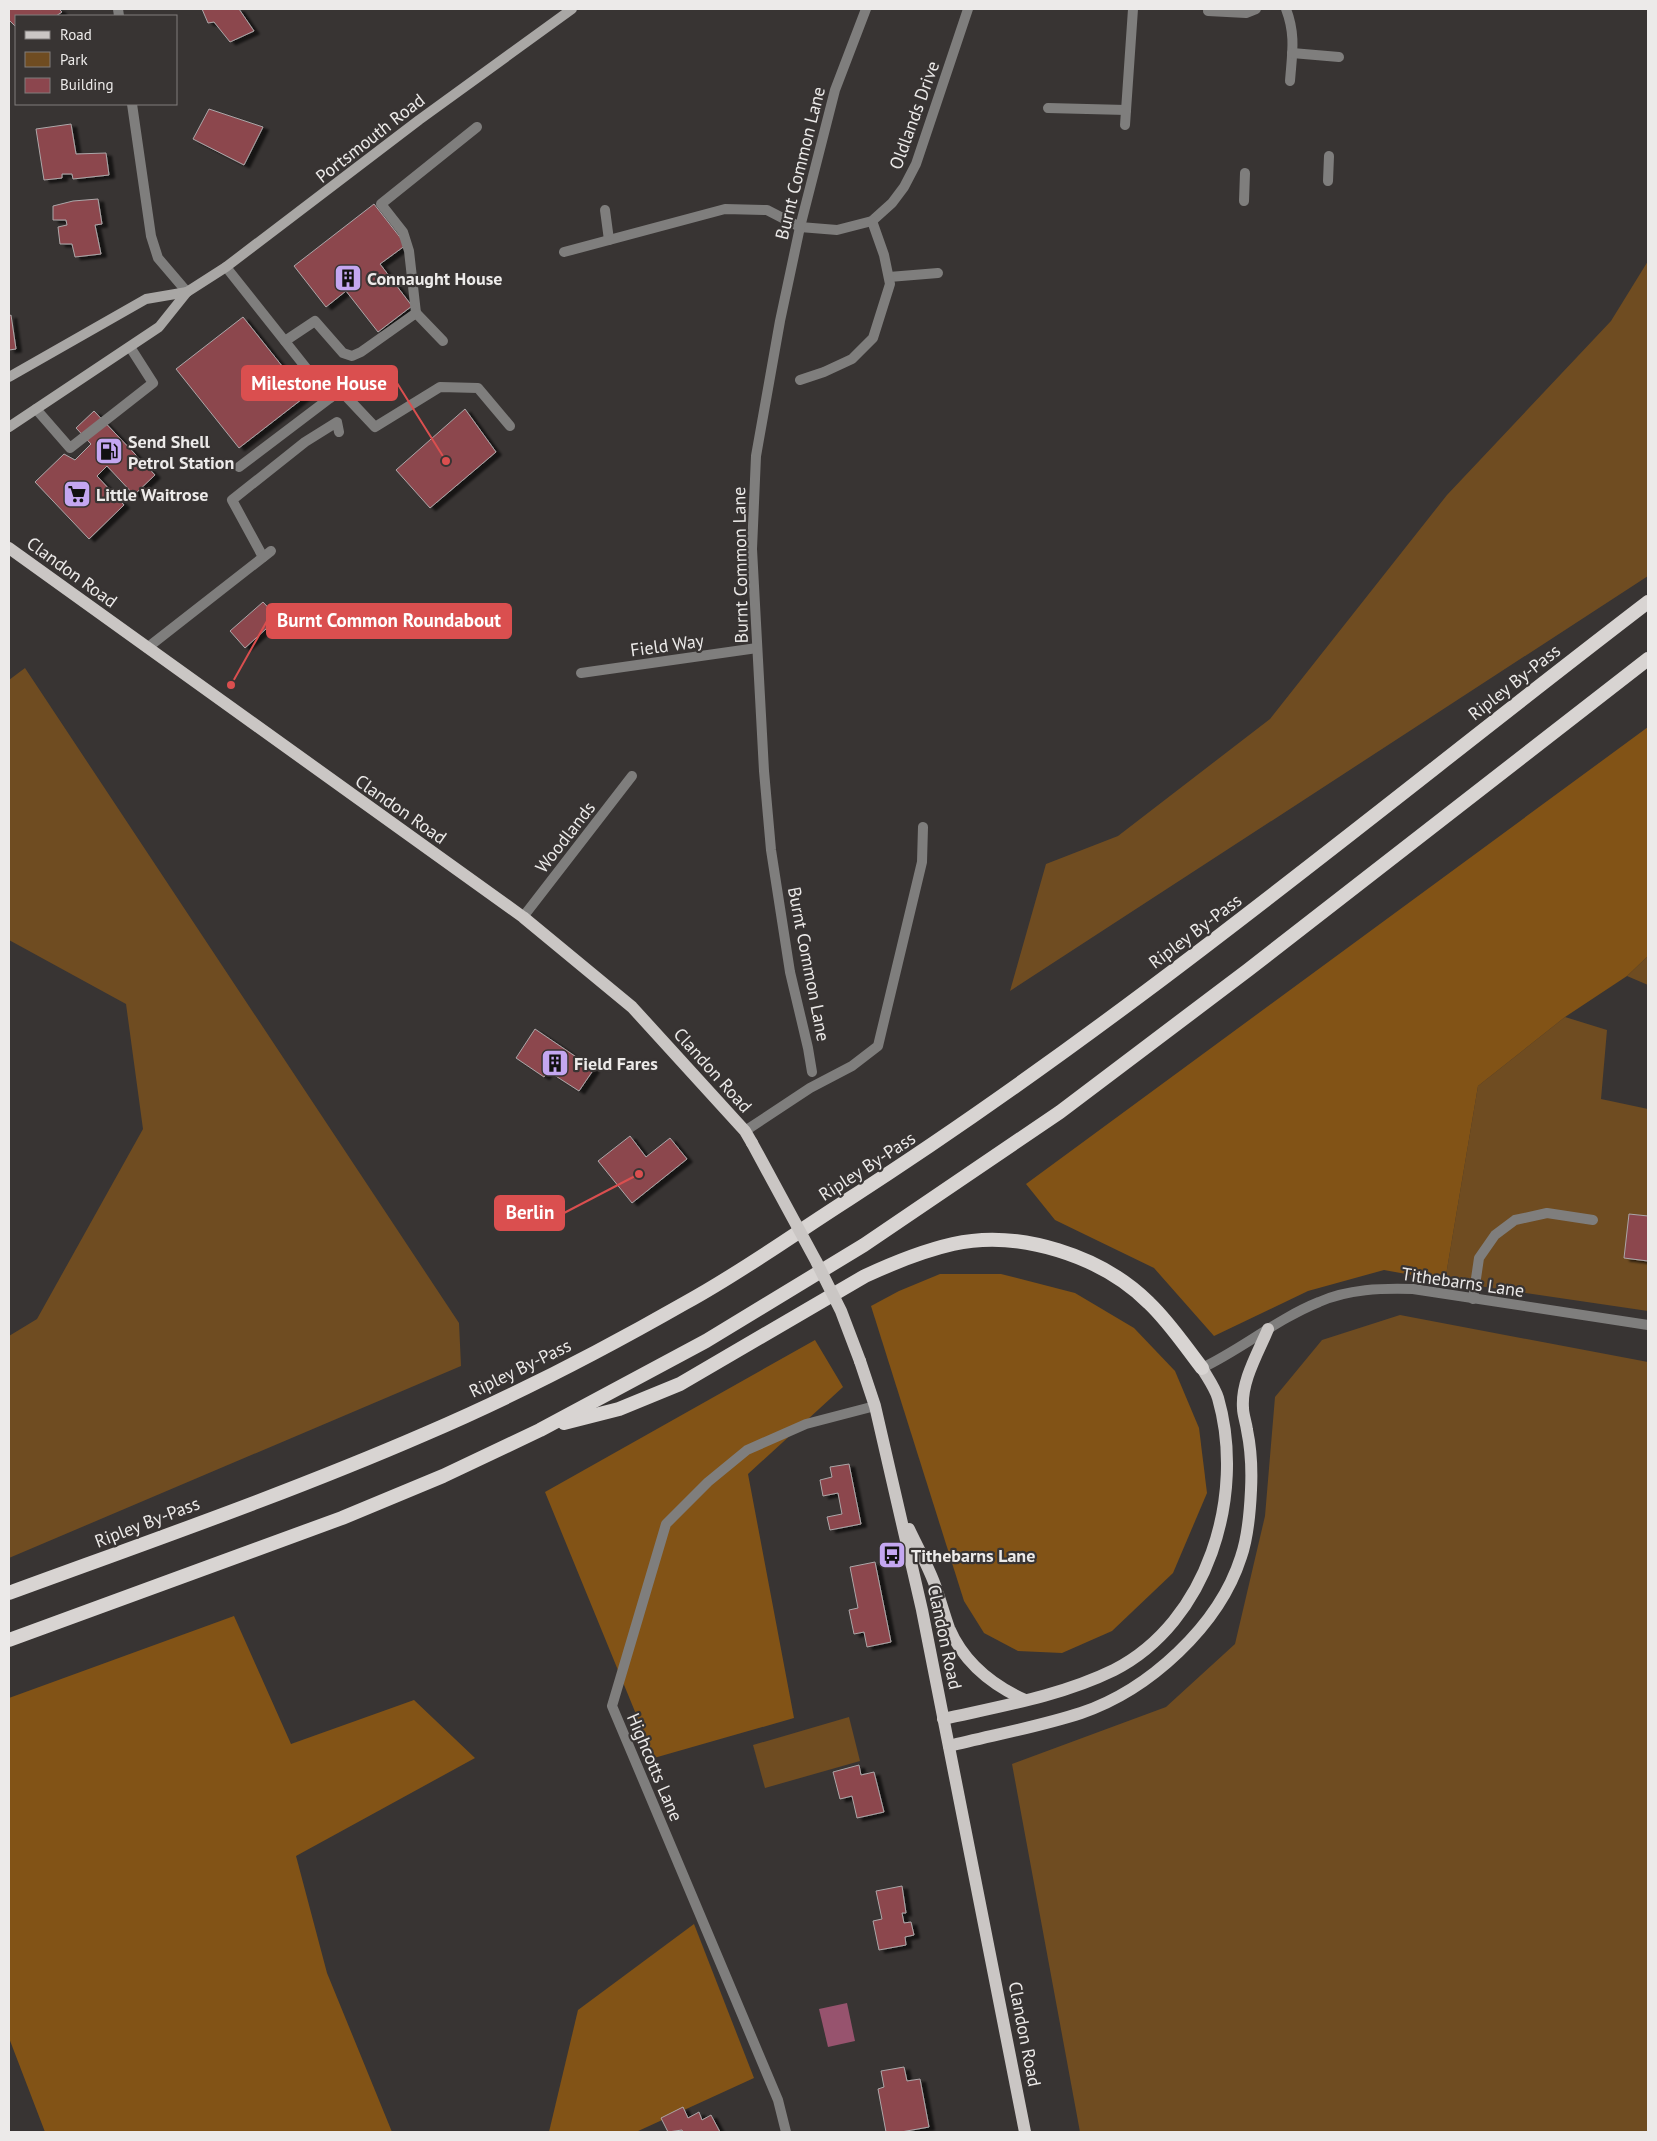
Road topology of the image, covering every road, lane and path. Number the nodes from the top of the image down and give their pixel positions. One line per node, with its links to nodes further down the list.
1 (572, 9): 25 (main road, Portsmouth Road)
2 (866, 9): 22 (street, Burnt Common Lane)
3 (968, 9): 21 (street, Oldlands Drive)
4 (1133, 9): 13 (street)
5 (1256, 9): 7 (street)
6 (1286, 9): 8 (street)
7 (1208, 11)
8 (1292, 53): 9 (street); 10 (street)
9 (1338, 57)
10 (1290, 81)
11 (132, 105): 28 (street)
12 (1048, 108): 13 (street)
13 (1126, 110): 14 (street)
14 (1125, 125)
15 (477, 127): 29 (street)
16 (1329, 156): 18 (street)
17 (1245, 173): 19 (street)
18 (1328, 181)
19 (1244, 201)
20 (605, 210): 23 (street)
21 (872, 221): 22 (street, Oldlands Drive); 27 (street)
22 (800, 227): 23 (street); 46 (street, Burnt Common Lane)
23 (609, 240): 24 (street)
24 (564, 252)
25 (226, 267): 28 (main road, Portsmouth Road); 31 (street)
26 (938, 273): 27 (street)
27 (889, 277): 35 (street)
28 (187, 292): 32 (main road, Portsmouth Road); 34 (main road, Portsmouth Road)
29 (416, 313): 30 (street); 31 (street)
30 (443, 340)
31 (285, 342): 37 (street)
32 (130, 347): 38 (main road, Portsmouth Road); 38 (street)
33 (375, 372): 36 (street)
34 (9, 377)
35 (800, 380)
36 (342, 392): 37 (street); 39 (street)
37 (330, 398): 42 (street)
38 (36, 409): 40 (main road, Portsmouth Road)
39 (510, 426)
40 (9, 427)
41 (339, 432): 45 (street)
42 (239, 467)
43 (9, 548): 45 (main road, Clandon Road)
44 (1648, 602): 62 (highway, Ripley By-Pass)
45 (147, 648): 51 (main road, Clandon Road)
46 (757, 648): 48 (street, Field Way); 52 (street, Burnt Common Lane)
47 (1648, 659): 60 (highway)
48 (581, 673)
49 (632, 776): 51 (street, Woodlands)
50 (923, 828): 53 (street)
51 (523, 917): 53 (main road, Clandon Road)
52 (812, 1072)
53 (745, 1131): 59 (main road, Clandon Road, bridge)
54 (1593, 1220): 55 (street)
55 (1474, 1299): 56 (street, Tithebarns Lane); 57 (street, Tithebarns Lane)
56 (1648, 1325)
57 (1268, 1329): 58 (street, Tithebarns Lane); 66 (main road)
58 (1202, 1368): 60 (highway); 64 (main road)
59 (875, 1406): 61 (main road, Clandon Road); 67 (street, Highcotts Lane)
60 (540, 1430): 63 (highway)
61 (900, 1509): 64 (main road); 65 (main road, Clandon Road)
62 (9, 1593)
63 (9, 1640)
64 (1025, 1700): 65 (main road)
65 (944, 1719): 66 (main road, Clandon Road)
66 (949, 1746): 68 (main road, Clandon Road)
67 (786, 2132)
68 (1025, 2132)

